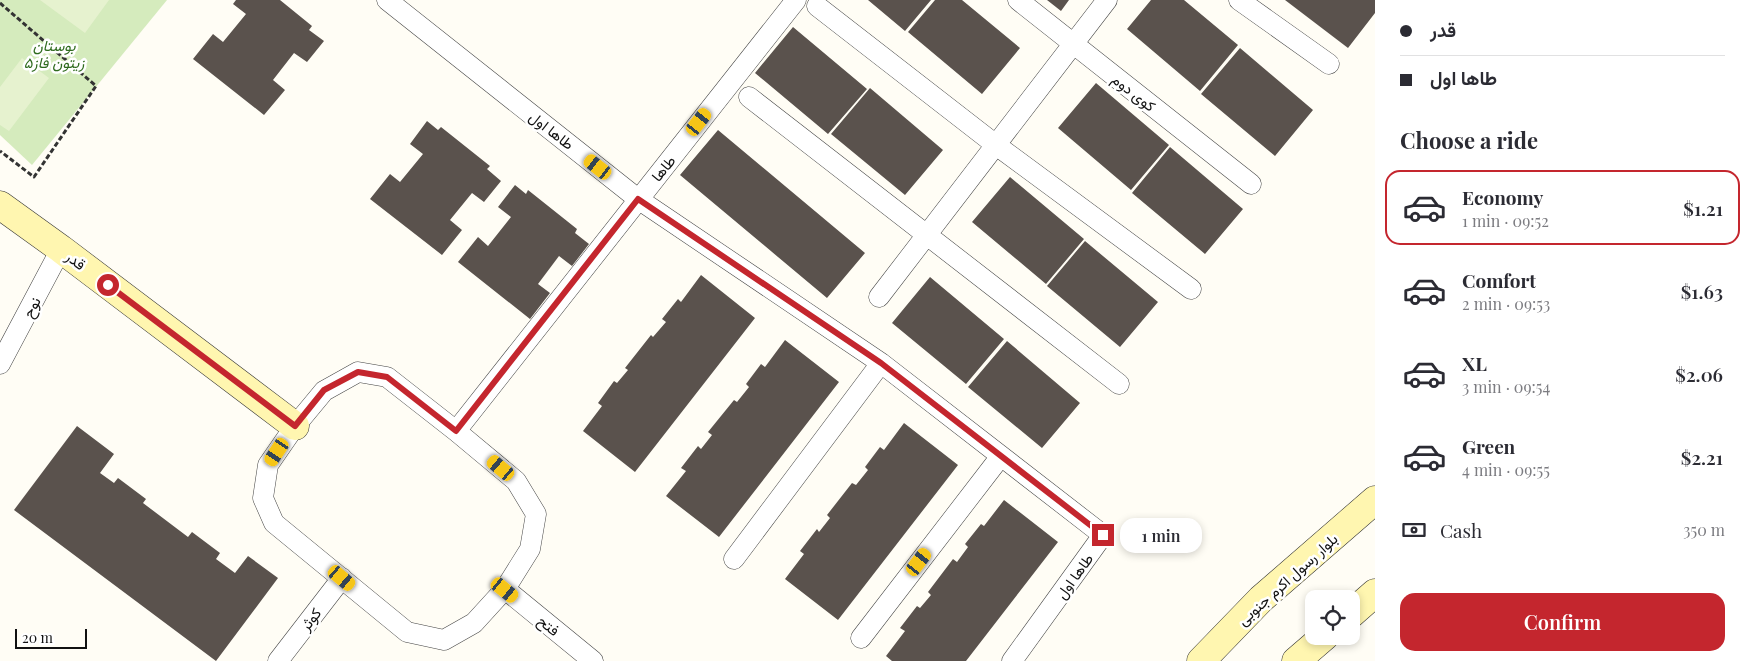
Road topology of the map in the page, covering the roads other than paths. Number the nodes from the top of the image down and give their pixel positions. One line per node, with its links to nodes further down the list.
1 (387, 0): 12 (street, طاها اول)
2 (796, 0): 12 (street, طاها)
3 (1018, 0): 7 (street, کوی دوم)
4 (1107, 0): 7 (street)
5 (1239, 0): 8 (street)
6 (817, 6): 10 (street)
7 (1073, 44): 10 (street); 11 (street, کوی دوم)
8 (1329, 64)
9 (749, 97): 14 (street)
10 (996, 145): 14 (street); 16 (street)
11 (1252, 184)
12 (638, 199): 18 (street, طاها اول); 22 (street, طاها)
13 (0, 205): 15 (street, قدر)
14 (927, 235): 17 (street); 20 (street)
15 (61, 249): 19 (street, نوح); 21 (street, قدر)
16 (1191, 289)
17 (879, 296)
18 (881, 363): 23 (street, طاها اول); 25 (street)
19 (0, 364)
20 (1119, 384)
21 (295, 426): 22 (street); 26 (street)
22 (456, 431): 27 (street)
23 (1001, 456): 30 (street); 34 (street, طاها اول)
24 (1375, 500): 35 (street, بلوار رسول اکرم جنوبی)
25 (734, 559)
26 (342, 578): 27 (street); 32 (street, کوثر)
27 (505, 590): 33 (street, فتح)
28 (1375, 593): 29 (street)
29 (1360, 606)
30 (861, 638)
31 (1315, 645): 36 (street)
32 (278, 661)
33 (594, 661)
34 (1012, 661)
35 (1201, 661)
36 (1296, 661)

